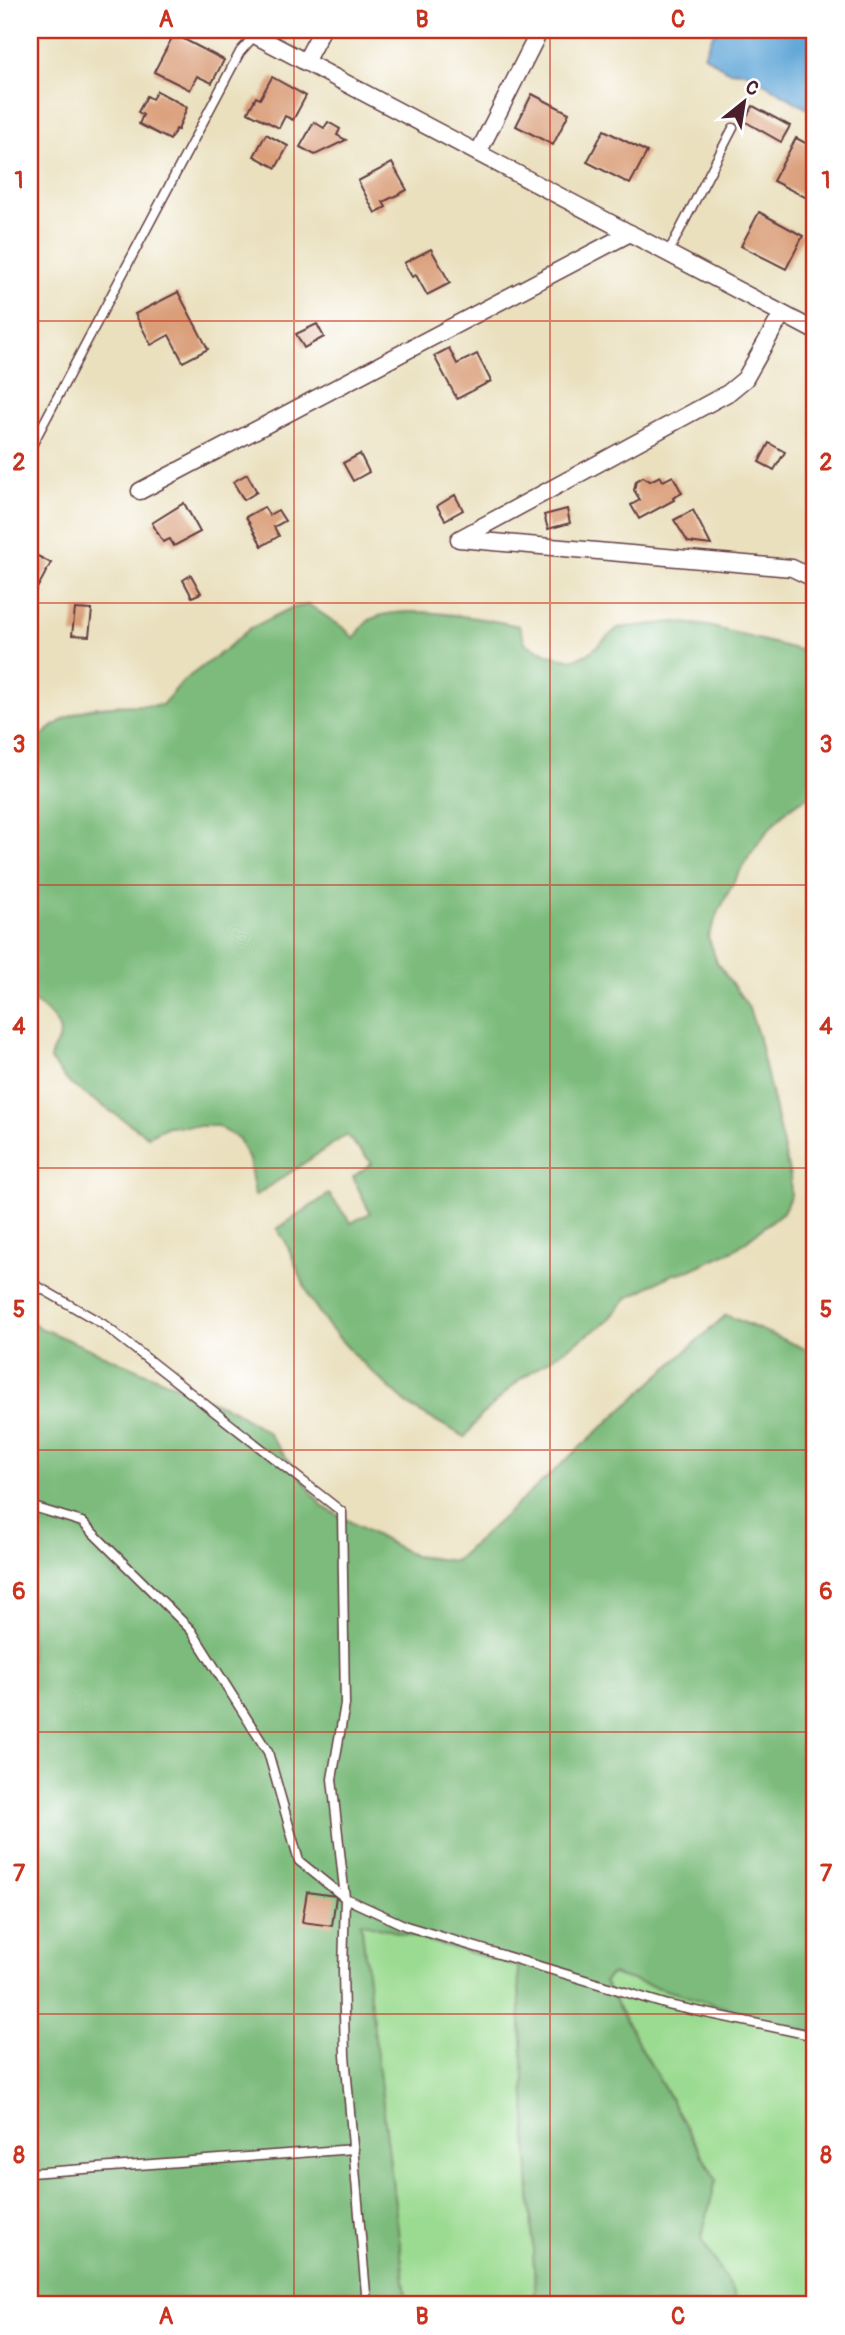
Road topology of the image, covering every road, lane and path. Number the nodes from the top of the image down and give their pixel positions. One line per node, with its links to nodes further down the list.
1 (322, 30): 4 (street)
2 (540, 30): 6 (street)
3 (250, 32): 4 (street); 11 (lane)
4 (305, 62): 6 (street)
5 (733, 128): 8 (lane)
6 (478, 153): 7 (street)
7 (631, 233): 8 (street); 12 (street)
8 (668, 253): 9 (street)
9 (782, 314): 10 (street); 13 (street)
10 (815, 331)
11 (30, 446)
12 (140, 491)
13 (815, 579)
14 (30, 1282): 16 (lane)
15 (30, 1506): 16 (lane)
16 (345, 1898): 17 (lane); 18 (lane)
17 (815, 2036)
18 (354, 2149): 19 (lane); 20 (lane)
19 (30, 2173)
20 (367, 2305)

